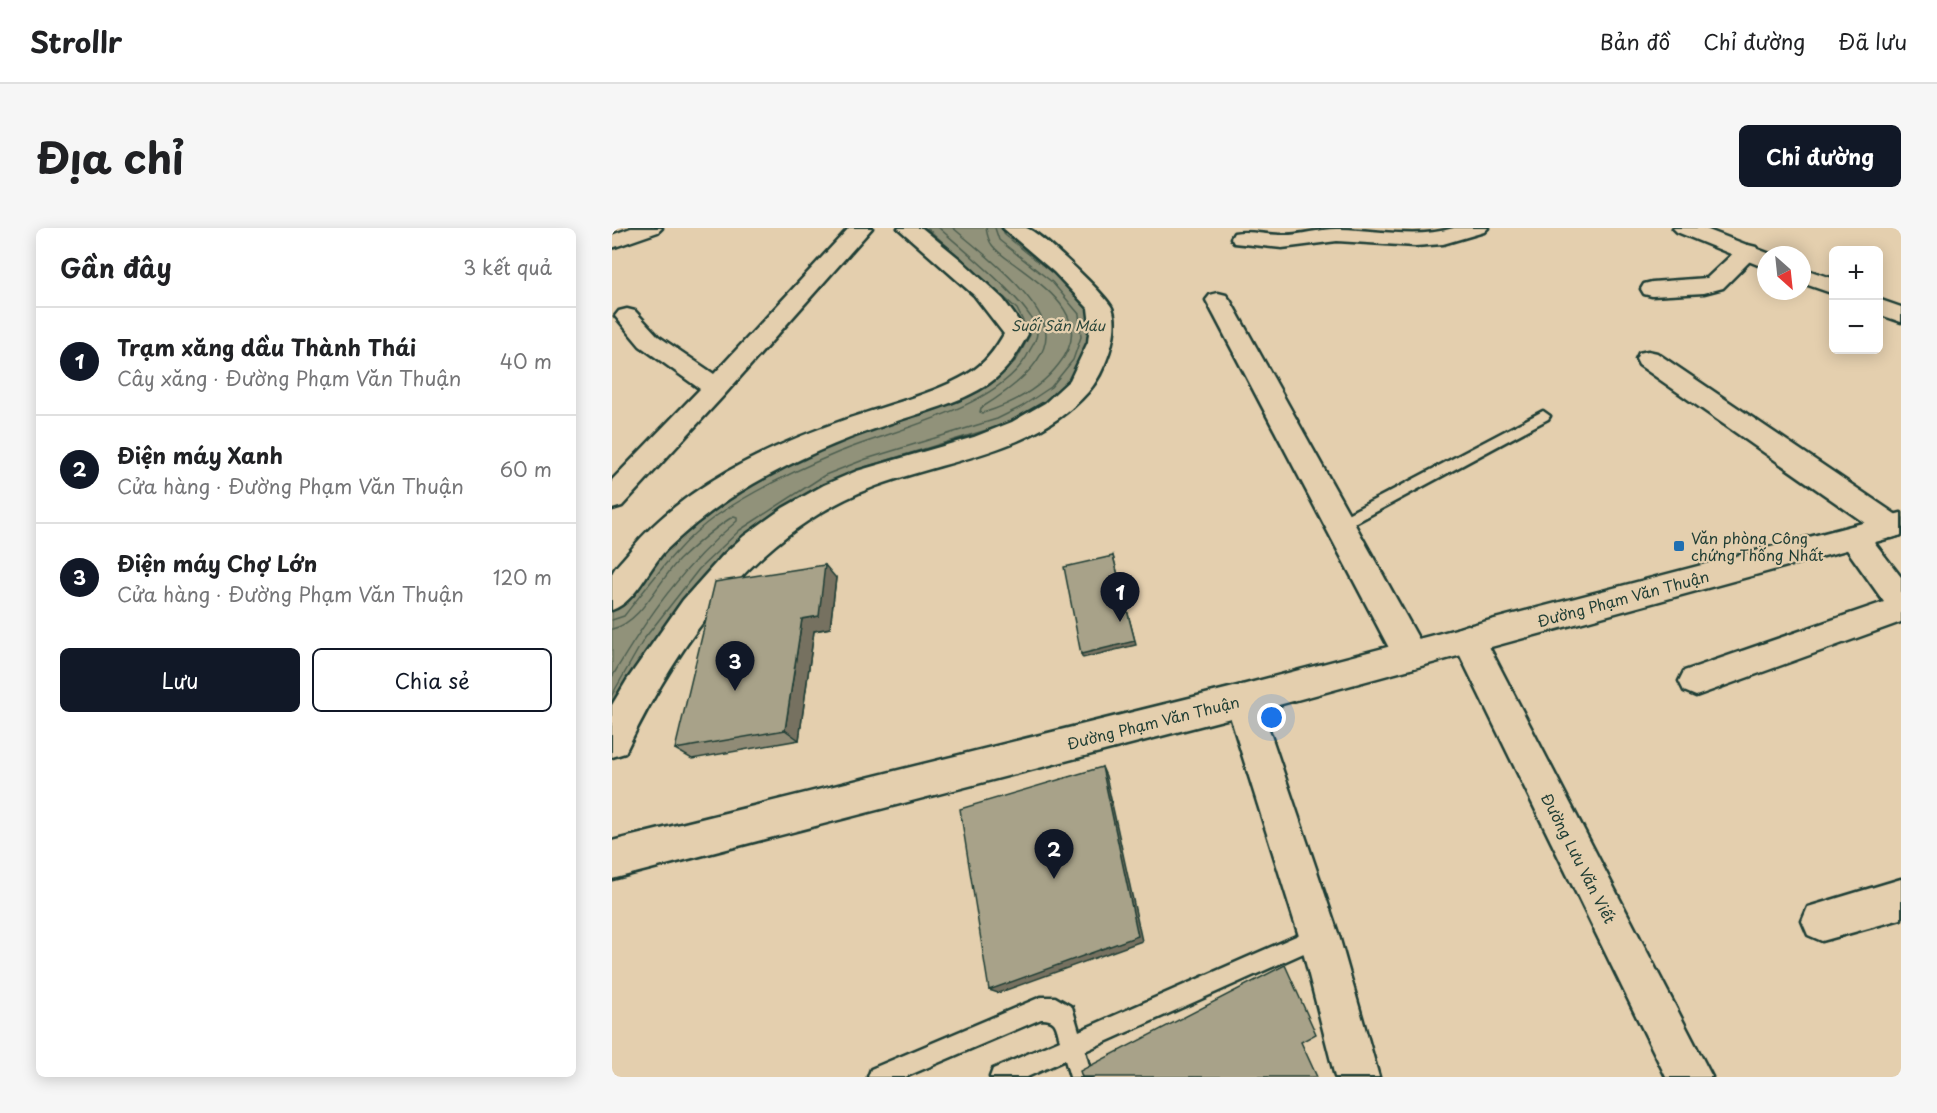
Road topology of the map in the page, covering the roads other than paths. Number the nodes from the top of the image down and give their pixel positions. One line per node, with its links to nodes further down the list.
1 (651, 228): 8 (street)
2 (861, 228): 18 (street)
3 (909, 228): 24 (street)
4 (1014, 228): 31 (street)
5 (1476, 228): 7 (street)
6 (1684, 228): 9 (street)
7 (1242, 238)
8 (612, 242)
9 (1757, 256): 12 (street)
10 (1811, 279): 11 (street)
11 (1829, 286)
12 (1652, 290)
13 (1218, 300): 21 (street)
14 (1883, 308): 15 (street)
15 (1901, 315)
16 (627, 316): 18 (street)
17 (1648, 359): 22 (street)
18 (716, 388): 20 (street)
19 (1542, 416): 21 (lane)
20 (612, 498)
21 (1339, 525): 28 (street)
22 (1897, 525): 23 (street, Đường Phạm Văn Thuận)
23 (1853, 537): 25 (street); 27 (street, Đường Phạm Văn Thuận)
24 (612, 597)
25 (1901, 601)
26 (1901, 609): 29 (street)
27 (1468, 639): 28 (street, Đường Phạm Văn Thuận); 41 (street, Đường Lưu Văn Viết)
28 (1410, 655): 30 (street, Đường Phạm Văn Thuận)
29 (1696, 681)
30 (1242, 700): 32 (street, Đường Phạm Văn Thuận); 35 (street)
31 (612, 741)
32 (612, 860)
33 (1901, 899): 34 (street)
34 (1822, 921)
35 (1319, 936): 36 (lane); 40 (street)
36 (1073, 1045): 37 (lane); 38 (lane); 39 (lane)
37 (1007, 1076)
38 (879, 1077)
39 (1081, 1077)
40 (1357, 1077)
41 (1690, 1077)

